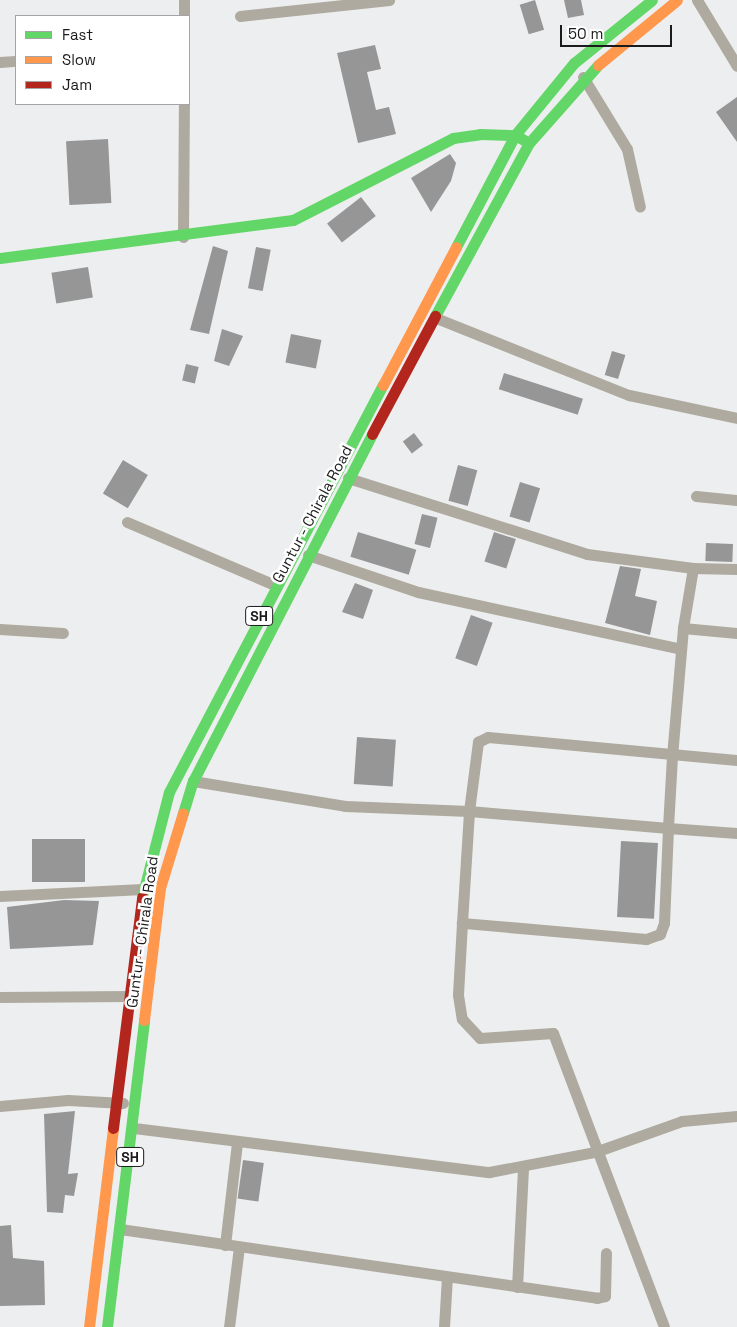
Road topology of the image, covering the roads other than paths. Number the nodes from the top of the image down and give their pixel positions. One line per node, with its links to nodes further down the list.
1 (184, 0): 6 (street)
2 (388, 0): 7 (street)
3 (651, 0): 13 (main road, Guntur - Chirala Road / SH)
4 (677, 0): 11 (main road, Guntur - Chirala Road / SH)
5 (697, 0): 10 (street)
6 (184, 15)
7 (240, 16)
8 (15, 60): 9 (street)
9 (0, 62)
10 (737, 66)
11 (583, 77): 14 (main road, Guntur - Chirala Road / SH); 15 (street)
12 (184, 105): 16 (street)
13 (514, 135): 14 (main road); 16 (main road); 27 (main road, Guntur - Chirala Road / SH)
14 (529, 143): 18 (main road, Guntur - Chirala Road / SH)
15 (640, 207)
16 (183, 237): 17 (main road)
17 (0, 258)
18 (436, 318): 19 (street); 20 (main road, Guntur - Chirala Road / SH)
19 (737, 418)
20 (348, 478): 24 (main road, Guntur - Chirala Road / SH); 25 (street)
21 (696, 496): 22 (street)
22 (737, 500)
23 (127, 522): 27 (street)
24 (308, 555): 32 (street); 35 (main road, Guntur - Chirala Road / SH)
25 (692, 568): 26 (street); 28 (street)
26 (737, 568)
27 (275, 585): 39 (main road, Guntur - Chirala Road / SH)
28 (683, 628): 31 (street); 32 (street)
29 (0, 629): 30 (street)
30 (63, 633)
31 (737, 633)
32 (681, 649): 33 (street)
33 (672, 756): 34 (street); 36 (street); 37 (street)
34 (737, 760)
35 (192, 781): 36 (street); 45 (main road, Guntur - Chirala Road / SH)
36 (469, 811): 37 (street); 41 (street)
37 (668, 828): 38 (street); 41 (street)
38 (737, 833)
39 (143, 888): 40 (street); 42 (main road, Guntur - Chirala Road / SH)
40 (0, 896)
41 (462, 923): 50 (street)
42 (130, 996): 43 (street); 44 (main road, Guntur - Chirala Road / SH)
43 (0, 997)
44 (118, 1103): 45 (street); 46 (street); 58 (main road, Guntur - Chirala Road / SH)
45 (137, 1105): 48 (main road, Guntur - Chirala Road / SH)
46 (0, 1106)
47 (737, 1116): 50 (street)
48 (134, 1128): 49 (street); 52 (main road, Guntur - Chirala Road / SH)
49 (237, 1143): 51 (street); 53 (street)
50 (595, 1152): 51 (street); 62 (street)
51 (523, 1167): 57 (street)
52 (120, 1229): 53 (street); 59 (main road, Guntur - Chirala Road / SH)
53 (225, 1245): 54 (street)
54 (239, 1247): 56 (street); 60 (street)
55 (606, 1253): 57 (street)
56 (447, 1277): 57 (street); 61 (street)
57 (517, 1287)
58 (89, 1327)
59 (106, 1327)
60 (229, 1327)
61 (444, 1327)
62 (664, 1327)

